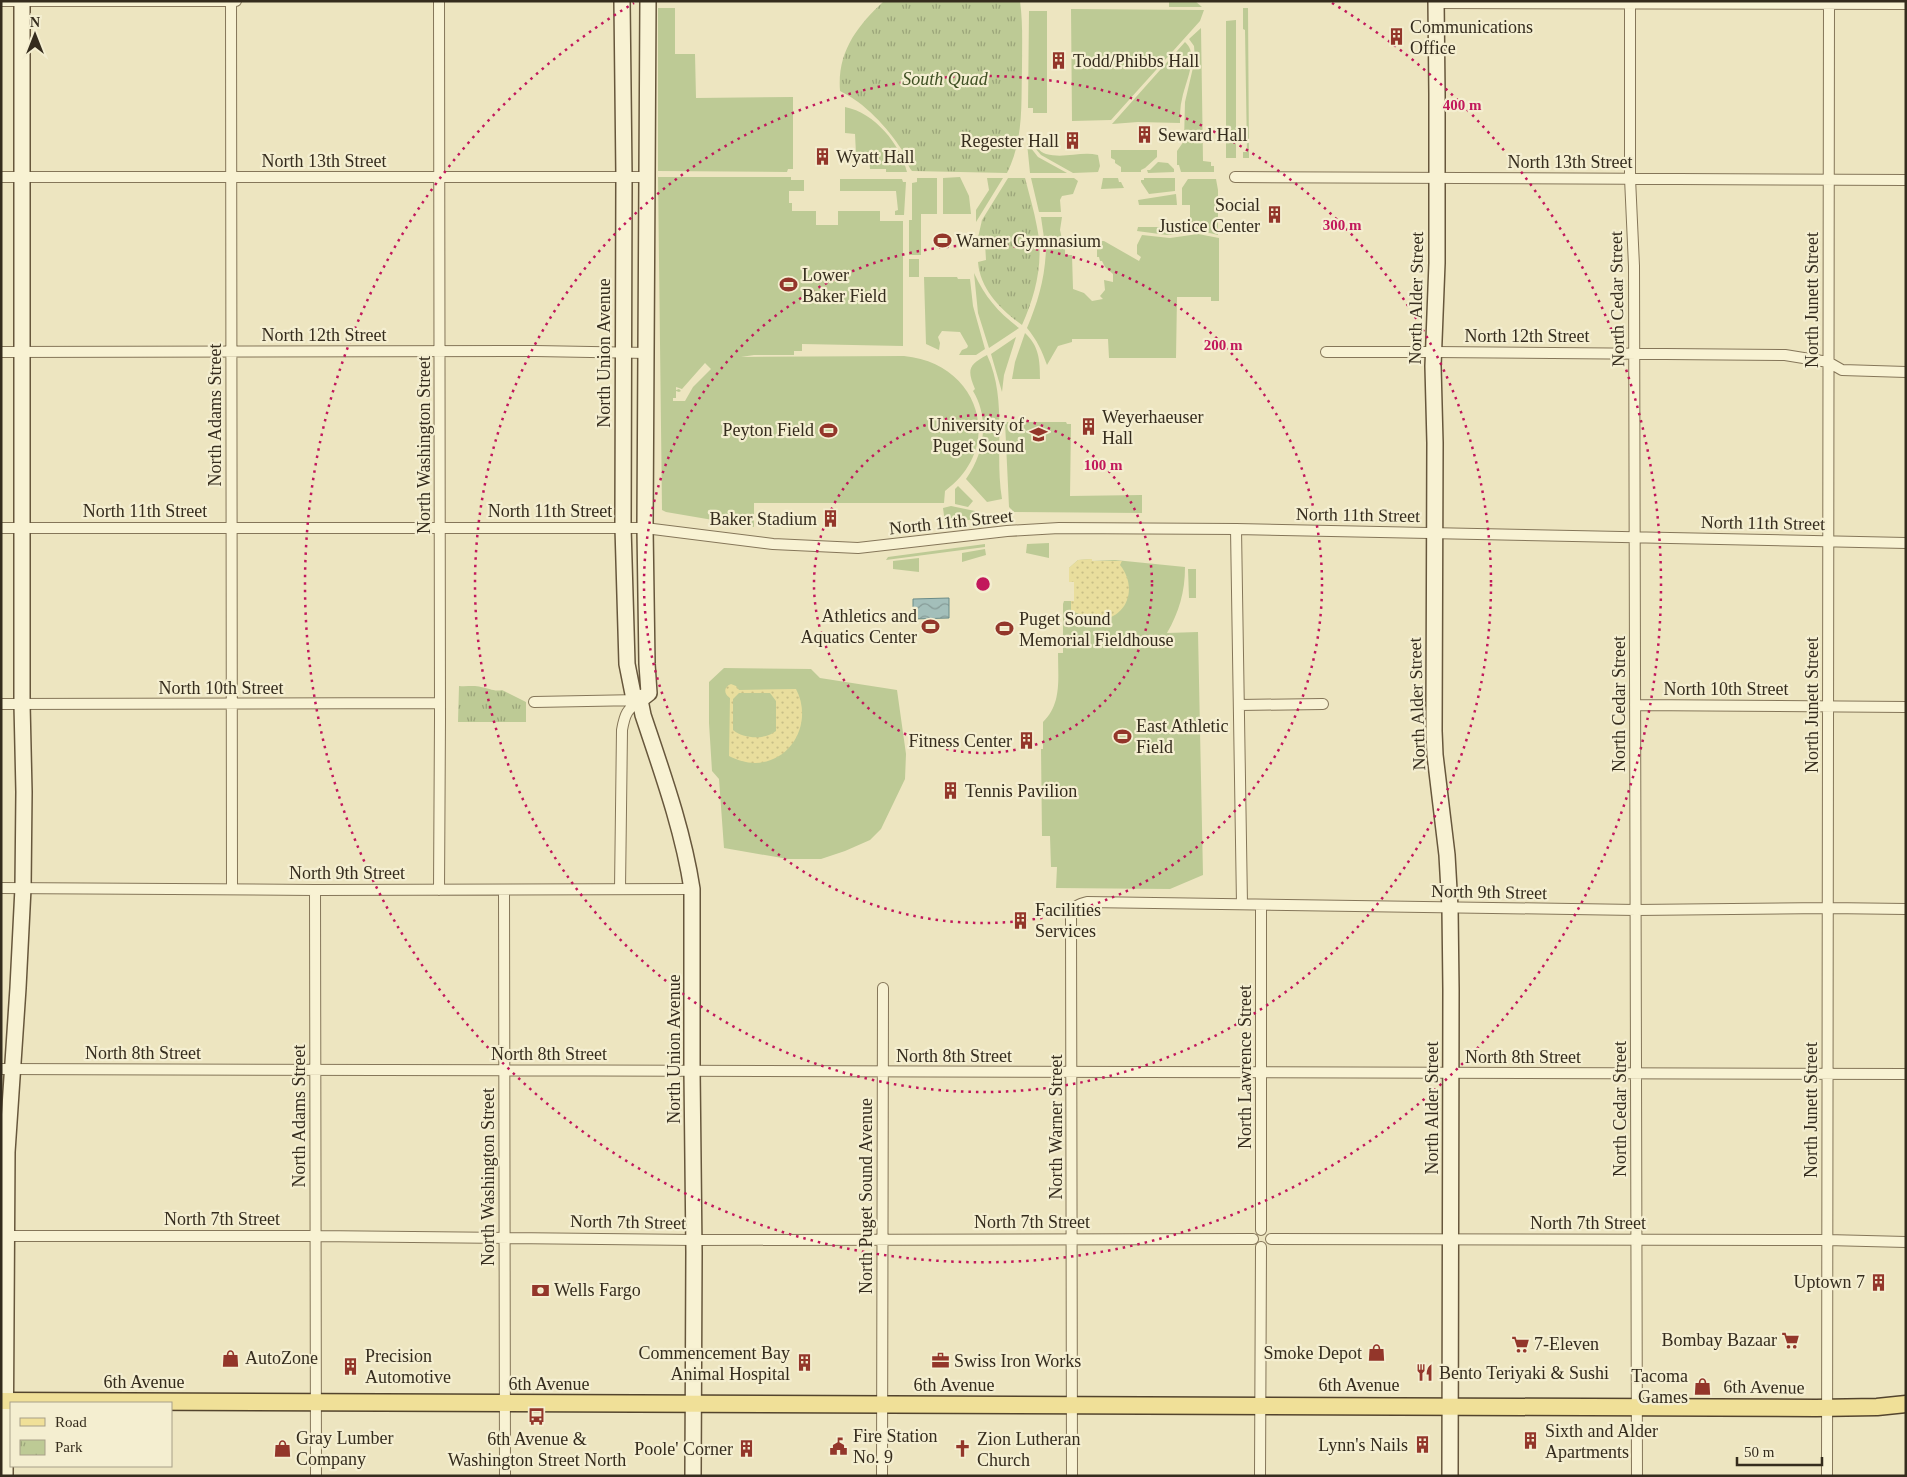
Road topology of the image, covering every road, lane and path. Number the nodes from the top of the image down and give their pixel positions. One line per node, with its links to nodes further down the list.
1 (1, 1): 2 (street)
2 (22, 1): 3 (street); 12 (street)
3 (231, 1): 4 (street); 13 (street, North Adams Street)
4 (237, 1)
5 (439, 1): 14 (street, North Washington Street)
6 (622, 1): 15 (street, North Union Avenue)
7 (648, 1): 16 (street)
8 (1436, 2): 9 (street); 18 (street, North Alder Street)
9 (1630, 2): 10 (street); 20 (street, North Cedar Street)
10 (1829, 2): 11 (street); 21 (street, North Junett Street)
11 (1906, 4)
12 (22, 177): 13 (street, North 13th Street); 19 (street, North 13th Street); 26 (street)
13 (231, 177): 14 (street, North 13th Street); 23 (street, North Adams Street)
14 (440, 177): 15 (street, North 13th Street); 24 (street, North Washington Street)
15 (624, 177): 16 (street, North 13th Street); 29 (street, North Union Avenue)
16 (647, 177): 30 (street)
17 (1235, 177): 18 (street, North 13th Street)
18 (1436, 177): 20 (street, North 13th Street); 28 (street, North Alder Street)
19 (1, 178)
20 (1630, 178): 21 (street, North 13th Street); 31 (street, North Cedar Street)
21 (1829, 179): 22 (street, North 13th Street); 32 (street, North Junett Street)
22 (1906, 180)
23 (231, 351): 24 (street, North 12th Street); 26 (street, North 12th Street); 34 (street, North Adams Street)
24 (440, 351): 29 (street, North 12th Street); 35 (street, North Washington Street)
25 (1, 352): 26 (street, North 12th Street)
26 (22, 352): 38 (street)
27 (1326, 352): 28 (street, North 12th Street)
28 (1434, 352): 31 (street, North 12th Street); 41 (street, North Alder Street)
29 (623, 353): 30 (street, North 12th Street); 36 (street, North Union Avenue)
30 (647, 353): 39 (street)
31 (1634, 353): 32 (street, North 12th Street); 42 (street, North Cedar Street)
32 (1828, 362): 33 (street, North 12th Street); 43 (street, North Junett Street)
33 (1906, 372)
34 (231, 527): 35 (street, North 11th Street); 38 (street, North 11th Street); 50 (street, North Adams Street)
35 (440, 527): 36 (street, North 11th Street); 47 (street, North Washington Street)
36 (622, 527): 39 (street, North 11th Street); 45 (street, North Union Avenue)
37 (1, 528): 38 (street, North 11th Street)
38 (24, 528): 49 (street)
39 (645, 528): 40 (street, North 11th Street); 45 (street)
40 (1236, 529): 41 (street, North 11th Street); 52 (street)
41 (1434, 532): 42 (street, North 11th Street); 66 (street, North Alder Street)
42 (1634, 538): 43 (street, North 11th Street); 53 (street, North Cedar Street)
43 (1828, 540): 44 (street, North 11th Street); 54 (street, North Junett Street)
44 (1906, 543)
45 (640, 700): 46 (street); 59 (street); 60 (street, North Union Avenue)
46 (534, 702)
47 (440, 703): 50 (street, North 10th Street); 62 (street, North Washington Street)
48 (1, 704): 49 (street, North 10th Street)
49 (22, 704): 50 (street, North 10th Street); 57 (street)
50 (231, 704): 58 (street, North Adams Street)
51 (1323, 704): 52 (street)
52 (1239, 705): 64 (street)
53 (1635, 705): 54 (street, North 10th Street); 70 (street, North Cedar Street)
54 (1828, 706): 55 (street, North 10th Street); 67 (street, North Junett Street)
55 (1906, 707)
56 (1, 888): 57 (street, North 9th Street)
57 (23, 888): 58 (street, North 9th Street); 73 (street)
58 (232, 889): 61 (street, North 9th Street)
59 (620, 889): 60 (street, North 9th Street); 63 (street, North 9th Street)
60 (692, 889): 75 (street, North Union Avenue)
61 (315, 890): 62 (street, North 9th Street); 72 (street, North Adams Street)
62 (439, 890): 63 (street, North 9th Street)
63 (504, 890): 74 (street, North Washington Street)
64 (1242, 904): 65 (street, North 9th Street); 68 (street, North 9th Street)
65 (1261, 904): 66 (street, North 9th Street); 78 (street, North Lawrence Street)
66 (1450, 908): 70 (street, North 9th Street); 79 (street, North Alder Street)
67 (1828, 908): 69 (street, North 9th Street); 70 (street, North 9th Street); 81 (street, North Junett Street)
68 (1073, 909): 77 (street, North Warner Street)
69 (1906, 909)
70 (1636, 910): 80 (street, North Cedar Street)
71 (882, 988): 76 (street, North Puget Sound Avenue)
72 (315, 1068): 73 (street, North 8th Street); 74 (street, North 8th Street); 85 (street, North Adams Street)
73 (7, 1069): 84 (street)
74 (504, 1070): 75 (street, North 8th Street); 86 (street, North Washington Street)
75 (692, 1071): 76 (street, North 8th Street); 92 (street, North Union Avenue)
76 (882, 1072): 77 (street, North 8th Street); 87 (street, North Puget Sound Avenue)
77 (1072, 1072): 78 (street, North 8th Street); 88 (street, North Warner Street)
78 (1261, 1073): 79 (street, North 8th Street); 83 (street, North Lawrence Street)
79 (1450, 1073): 80 (street, North 8th Street); 93 (street, North Alder Street)
80 (1636, 1073): 81 (street, North 8th Street); 91 (street, North Cedar Street)
81 (1828, 1074): 82 (street, North 8th Street); 94 (street, North Junett Street)
82 (1906, 1074)
83 (1261, 1230): 89 (street); 90 (street)
84 (3, 1236): 85 (street, North 7th Street); 97 (street)
85 (315, 1236): 86 (street, North 7th Street); 99 (street, North Adams Street)
86 (504, 1237): 92 (street, North 7th Street); 100 (street, North Washington Street)
87 (882, 1238): 88 (street, North 7th Street); 92 (street, North 7th Street); 102 (street, North Puget Sound Avenue)
88 (1072, 1239): 89 (street, North 7th Street); 104 (street, North Warner Street)
89 (1253, 1239): 96 (street)
90 (1271, 1239): 93 (street, North 7th Street); 96 (street)
91 (1637, 1239): 93 (street, North 7th Street); 94 (street, North 7th Street); 107 (street, North Cedar Street)
92 (694, 1240): 101 (street, North Union Avenue)
93 (1450, 1240): 106 (street, North Alder Street)
94 (1828, 1240): 95 (street, North 7th Street); 108 (street, North Junett Street)
95 (1906, 1242)
96 (1261, 1247): 105 (street)
97 (3, 1402): 109 (street)
98 (172, 1403): 99 (main road, 6th Avenue)
99 (315, 1403): 100 (main road, 6th Avenue); 110 (street, North Adams Street)
100 (505, 1404): 101 (main road, 6th Avenue); 111 (street, North Washington Street)
101 (694, 1404): 102 (main road, 6th Avenue); 112 (street, North Union Avenue)
102 (882, 1404): 104 (main road, 6th Avenue); 113 (street, North Puget Sound Avenue)
103 (1906, 1404): 108 (main road, 6th Avenue)
104 (1072, 1405): 105 (main road, 6th Avenue); 114 (street, North Warner Street)
105 (1260, 1406): 106 (main road, 6th Avenue); 115 (street)
106 (1450, 1406): 107 (main road, 6th Avenue); 116 (street, North Alder Street)
107 (1637, 1406): 108 (main road, 6th Avenue); 117 (street, North Cedar Street)
108 (1827, 1408): 118 (street, North Junett Street)
109 (6, 1476)
110 (316, 1476)
111 (505, 1476)
112 (693, 1476)
113 (882, 1476)
114 (1072, 1476)
115 (1260, 1476)
116 (1450, 1476)
117 (1637, 1476)
118 (1827, 1476)

